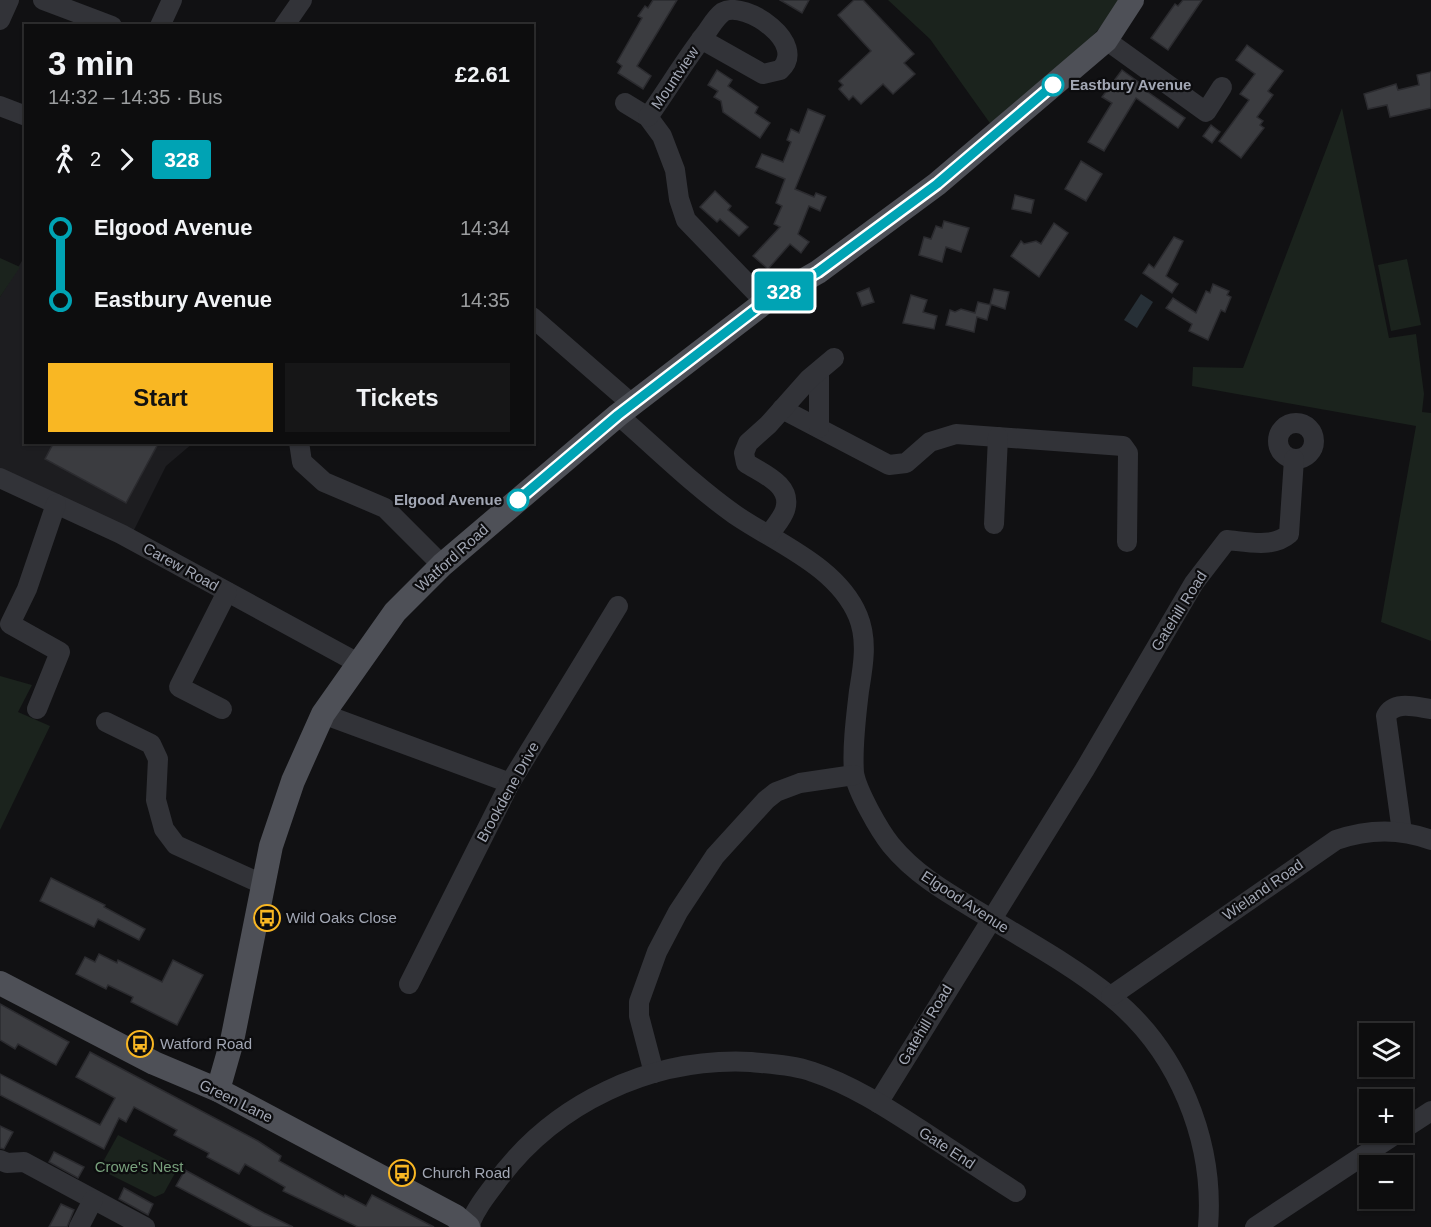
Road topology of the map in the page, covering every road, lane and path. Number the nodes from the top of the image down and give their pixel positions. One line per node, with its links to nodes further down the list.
1 (9, 0): 6 (street)
2 (43, 0): 7 (street)
3 (172, 0): 8 (street)
4 (302, 0): 9 (street)
5 (1132, 0): 11 (main road, Watford Road)
6 (0, 20)
7 (107, 24)
8 (161, 24)
9 (285, 24)
10 (701, 39): 16 (street, Mountview)
11 (1106, 40): 12 (street); 17 (main road, Watford Road)
12 (1222, 87)
13 (625, 103): 16 (street, Mountview)
14 (0, 106): 15 (street)
15 (24, 115)
16 (648, 117): 17 (street, Mountview)
17 (765, 302): 19 (main road, Watford Road)
18 (534, 319): 19 (street, Elgood Avenue)
19 (625, 410): 28 (street, Elgood Avenue); 30 (main road, Watford Road)
20 (782, 410): 21 (street); 21 (street); 28 (street)
21 (819, 428): 22 (street)
22 (998, 437): 27 (street); 29 (street)
23 (299, 444): 30 (street)
24 (1294, 459): 45 (street, Gatehill Road)
25 (0, 478): 26 (street, Carew Road)
26 (56, 504): 31 (street, Carew Road); 33 (street)
27 (994, 524)
28 (769, 535): 40 (street, Elgood Avenue)
29 (1127, 543)
30 (442, 565): 34 (main road, Watford Road)
31 (227, 592): 34 (street, Carew Road); 36 (street)
32 (618, 606): 41 (street, Brookdene Drive)
33 (5, 623): 35 (street)
34 (358, 663): 38 (main road, Watford Road)
35 (37, 709)
36 (222, 709)
37 (1431, 709): 42 (street)
38 (323, 714): 41 (street); 44 (main road, Watford Road)
39 (106, 722): 44 (street)
40 (854, 775): 45 (street, Elgood Avenue); 49 (street)
41 (510, 783): 47 (street, Brookdene Drive)
42 (1402, 832): 43 (street, Wieland Road); 48 (street, Wieland Road)
43 (1431, 840)
44 (262, 884): 50 (main road, Watford Road)
45 (990, 918): 48 (street, Elgood Avenue); 51 (street, Gatehill Road)
46 (0, 983): 50 (main road, Green Lane)
47 (409, 984)
48 (1111, 996): 61 (street, Elgood Avenue)
49 (654, 1073): 51 (street); 60 (street)
50 (218, 1090): 60 (main road, Green Lane)
51 (878, 1103): 56 (street, Gate End)
52 (1431, 1111): 53 (street)
53 (1413, 1123)
54 (1382, 1143): 62 (street)
55 (0, 1160): 57 (street)
56 (1016, 1192)
57 (93, 1200): 58 (street); 59 (street)
58 (79, 1227)
59 (145, 1227)
60 (469, 1227)
61 (1208, 1227)
62 (1255, 1227)

